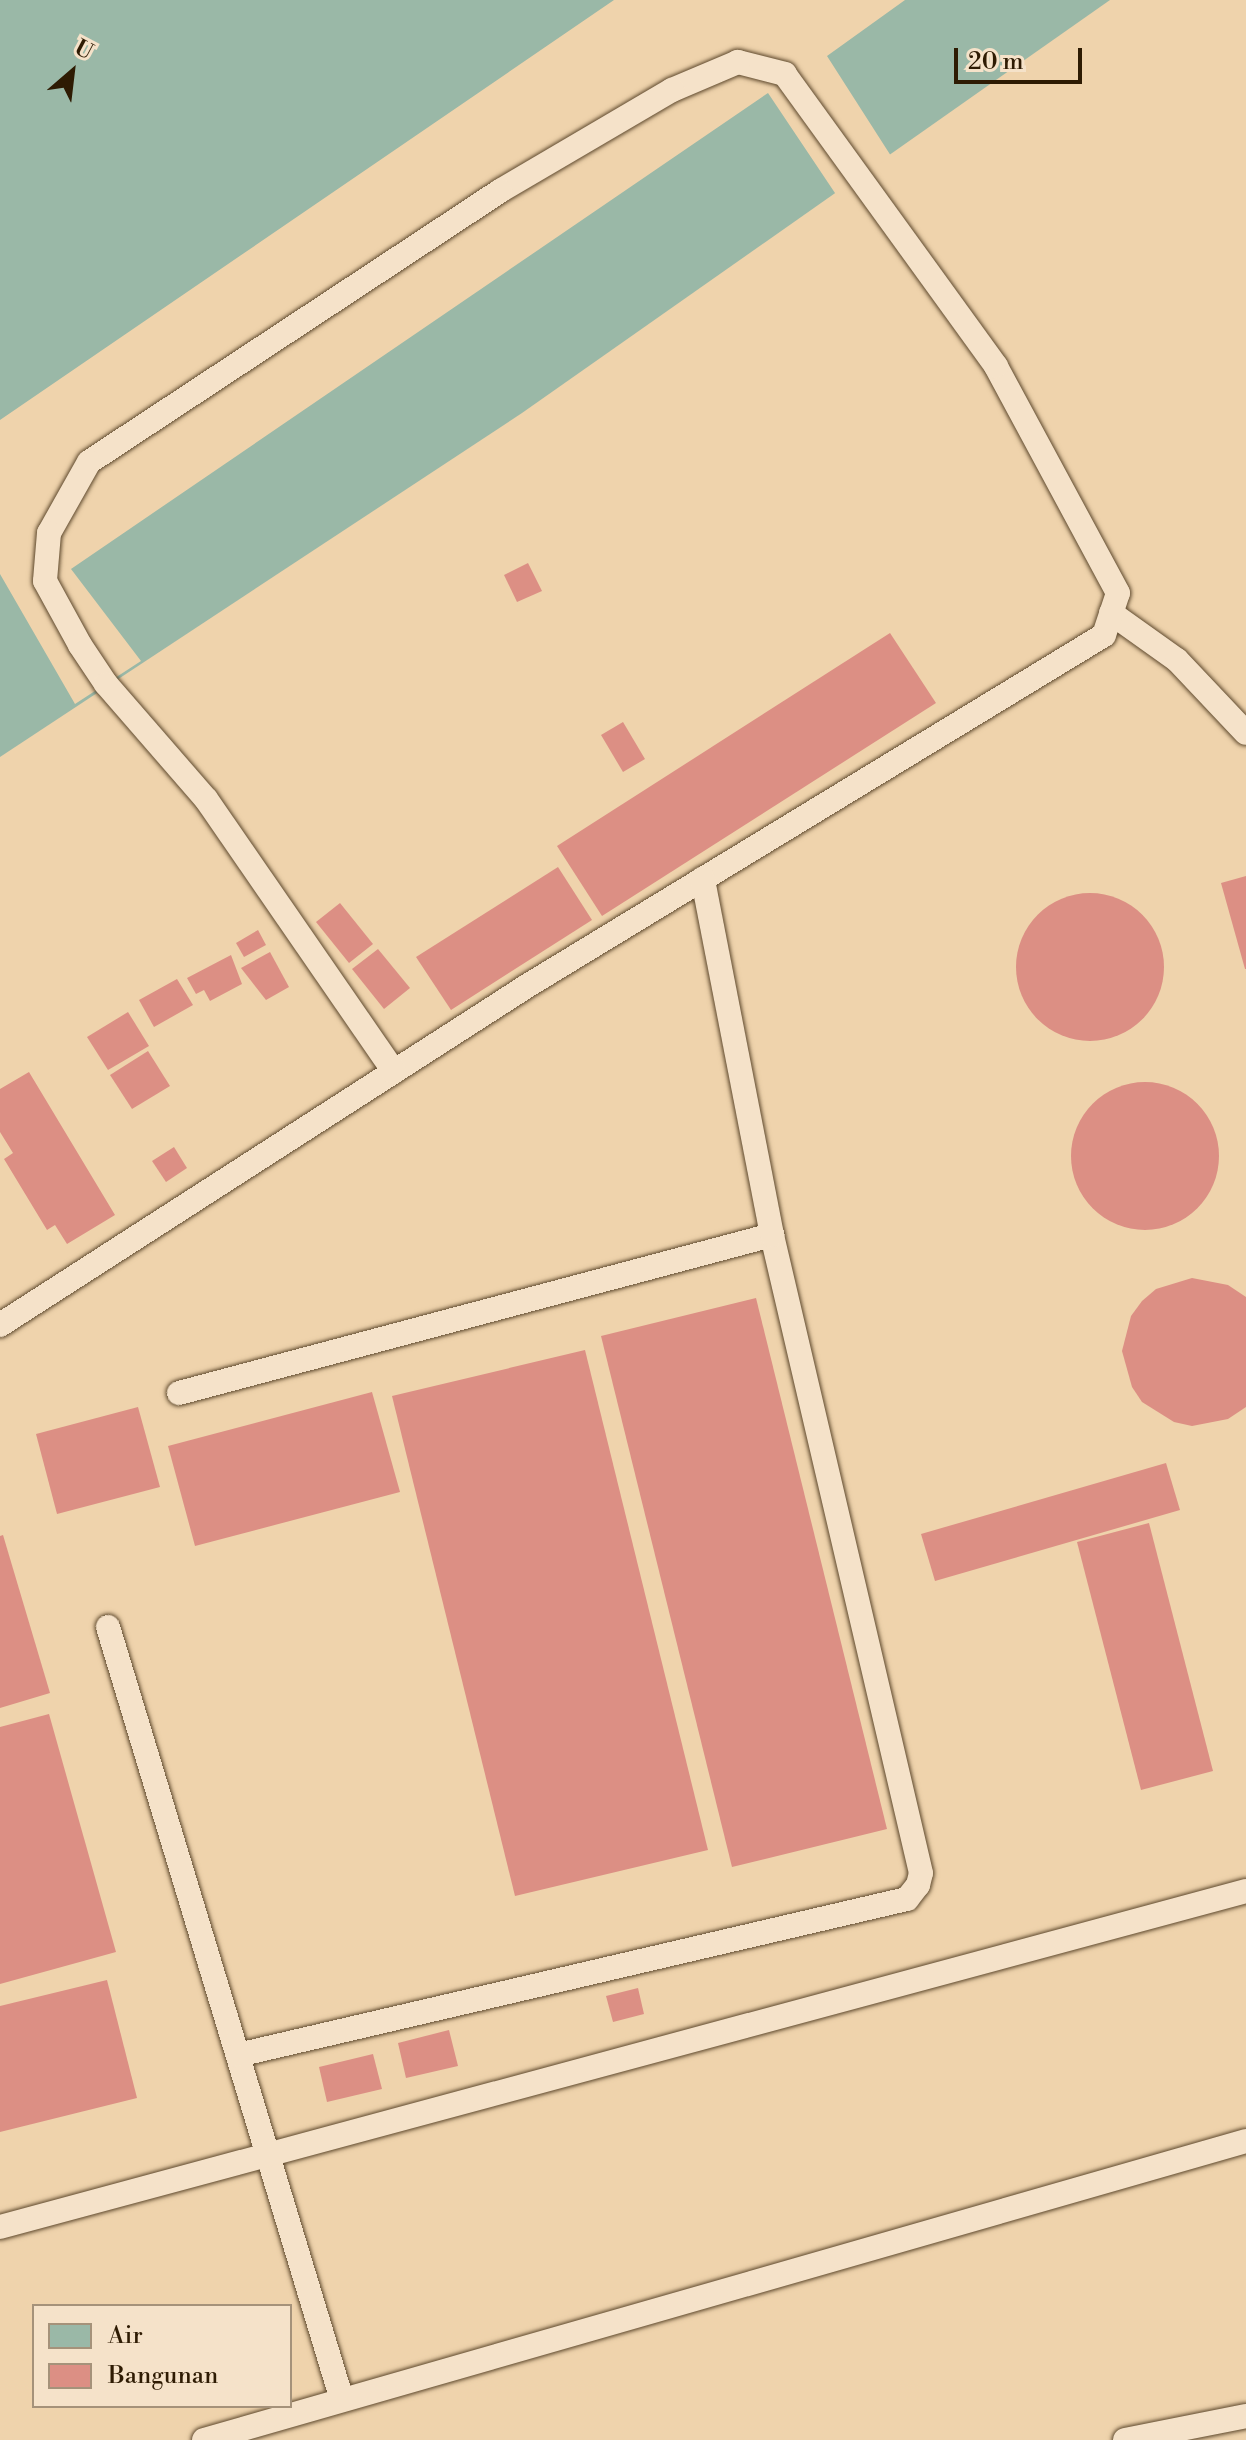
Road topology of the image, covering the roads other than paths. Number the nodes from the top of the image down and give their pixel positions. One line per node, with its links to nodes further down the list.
1 (1111, 613): 2 (lane); 3 (lane); 4 (lane)
2 (1246, 733)
3 (703, 879): 4 (lane); 5 (lane)
4 (394, 1072): 6 (lane)
5 (772, 1235): 7 (lane); 10 (lane)
6 (0, 1325)
7 (179, 1393)
8 (108, 1627): 10 (lane)
9 (1246, 1891): 12 (lane)
10 (238, 2055): 12 (lane)
11 (1246, 2141): 14 (lane)
12 (267, 2155): 13 (lane); 14 (lane)
13 (0, 2227)
14 (341, 2397): 16 (lane)
15 (1246, 2416): 18 (lane)
16 (273, 2431): 17 (lane)
17 (204, 2440)
18 (1125, 2440)

